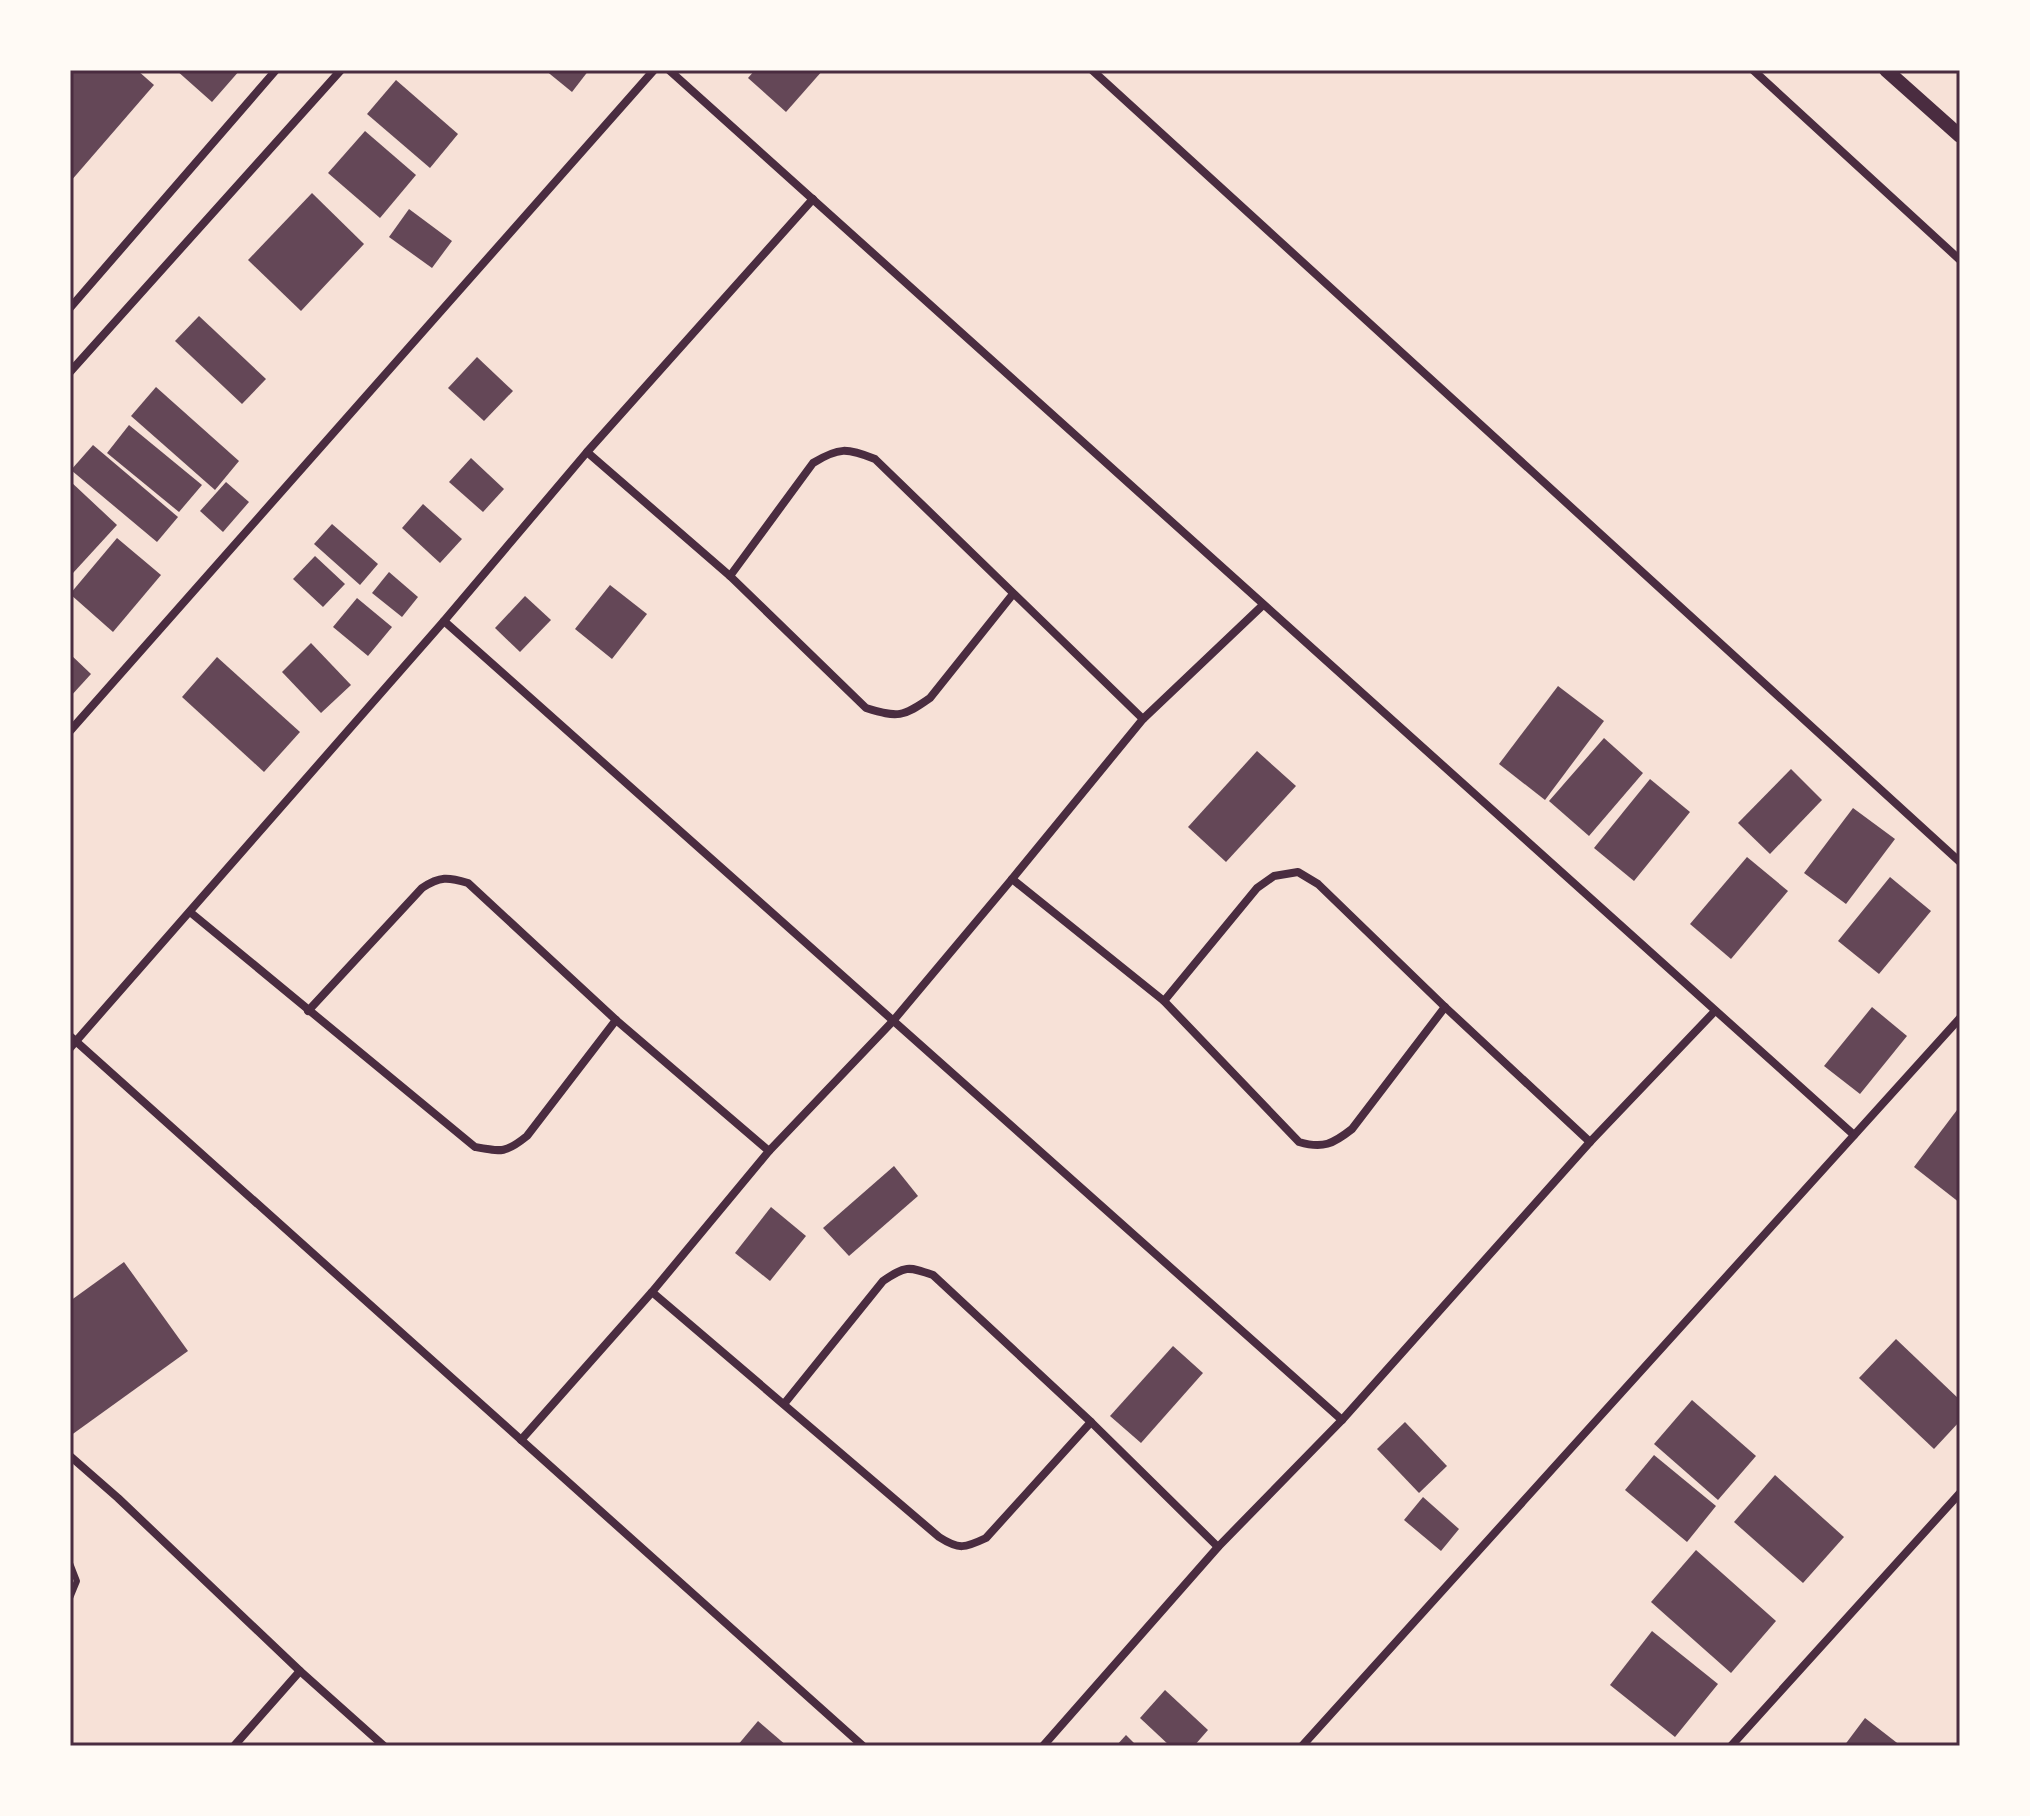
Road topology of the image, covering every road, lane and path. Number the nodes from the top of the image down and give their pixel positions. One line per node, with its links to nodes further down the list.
1 (276, 70): 11 (street)
2 (341, 70): 12 (street)
3 (654, 70): 19 (street)
4 (669, 70): 9 (street)
5 (1092, 70): 20 (street)
6 (1753, 70): 10 (street)
7 (1886, 70): 8 (street)
8 (1960, 136)
9 (813, 199): 13 (street); 16 (street)
10 (1960, 260)
11 (70, 308)
12 (70, 372)
13 (587, 452): 14 (street); 17 (street)
14 (730, 576): 15 (street); 15 (street)
15 (1013, 594): 18 (street)
16 (1263, 605): 18 (street); 26 (street)
17 (444, 621): 22 (street); 29 (street)
18 (1143, 719): 21 (street)
19 (70, 731)
20 (1960, 862)
21 (1012, 879): 23 (street); 29 (street)
22 (190, 912): 25 (street); 30 (street)
23 (1164, 1001): 24 (street); 24 (street)
24 (1445, 1007): 32 (street)
25 (308, 1011): 28 (street); 28 (street)
26 (1715, 1011): 31 (street); 32 (street)
27 (1960, 1018): 31 (street)
28 (616, 1020): 33 (street)
29 (893, 1021): 33 (street); 36 (street)
30 (72, 1042): 38 (street)
31 (1854, 1135): 49 (street)
32 (1590, 1142): 36 (street)
33 (769, 1151): 34 (street)
34 (652, 1292): 35 (street); 38 (street)
35 (784, 1404): 37 (street); 37 (street)
36 (1342, 1420): 41 (street)
37 (1091, 1422): 41 (street)
38 (521, 1440): 47 (street)
39 (70, 1456): 44 (street)
40 (1960, 1493): 50 (street)
41 (1218, 1547): 48 (street)
42 (70, 1563): 43 (lane)
43 (70, 1598)
44 (300, 1671): 45 (street); 46 (street)
45 (234, 1746)
46 (384, 1746)
47 (863, 1746)
48 (1043, 1746)
49 (1302, 1746)
50 (1731, 1746)

